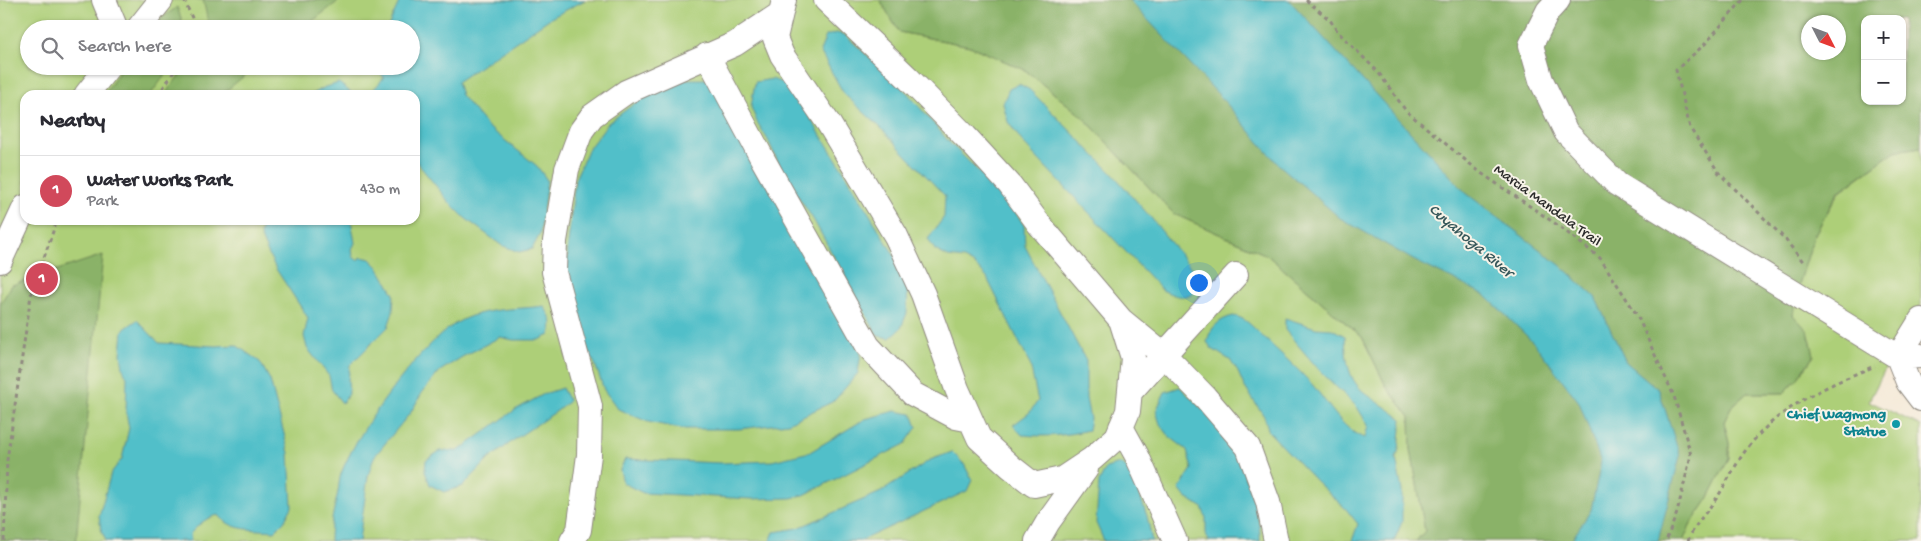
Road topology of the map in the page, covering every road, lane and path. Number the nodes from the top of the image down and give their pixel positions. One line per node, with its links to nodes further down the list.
1 (104, 0): 9 (street)
2 (161, 0): 10 (street)
3 (184, 0): 11 (path)
4 (826, 0): 22 (street)
5 (1306, 0): 37 (path, Marcia Mandala Trail)
6 (1558, 0): 25 (street)
7 (1743, 0): 20 (path)
8 (782, 7): 12 (street); 29 (street)
9 (112, 20)
10 (145, 20)
11 (193, 20)
12 (707, 55): 29 (street); 33 (street)
13 (102, 75): 15 (street)
14 (172, 75): 16 (path)
15 (90, 90)
16 (161, 90)
17 (20, 218): 19 (street)
18 (55, 225): 32 (path)
19 (0, 261)
20 (1805, 264)
21 (1236, 275): 24 (street)
22 (1121, 320): 24 (street); 27 (street)
23 (1921, 320): 25 (street)
24 (1164, 355): 27 (street); 36 (street)
25 (1910, 356): 28 (street)
26 (1848, 377): 38 (path)
27 (1131, 391): 30 (street)
28 (1921, 399)
29 (971, 420): 31 (street)
30 (1121, 427): 31 (street); 35 (street)
31 (1092, 459): 34 (street)
32 (4, 541)
33 (572, 541)
34 (1037, 541)
35 (1175, 541)
36 (1276, 541)
37 (1666, 541)
38 (1688, 541)

